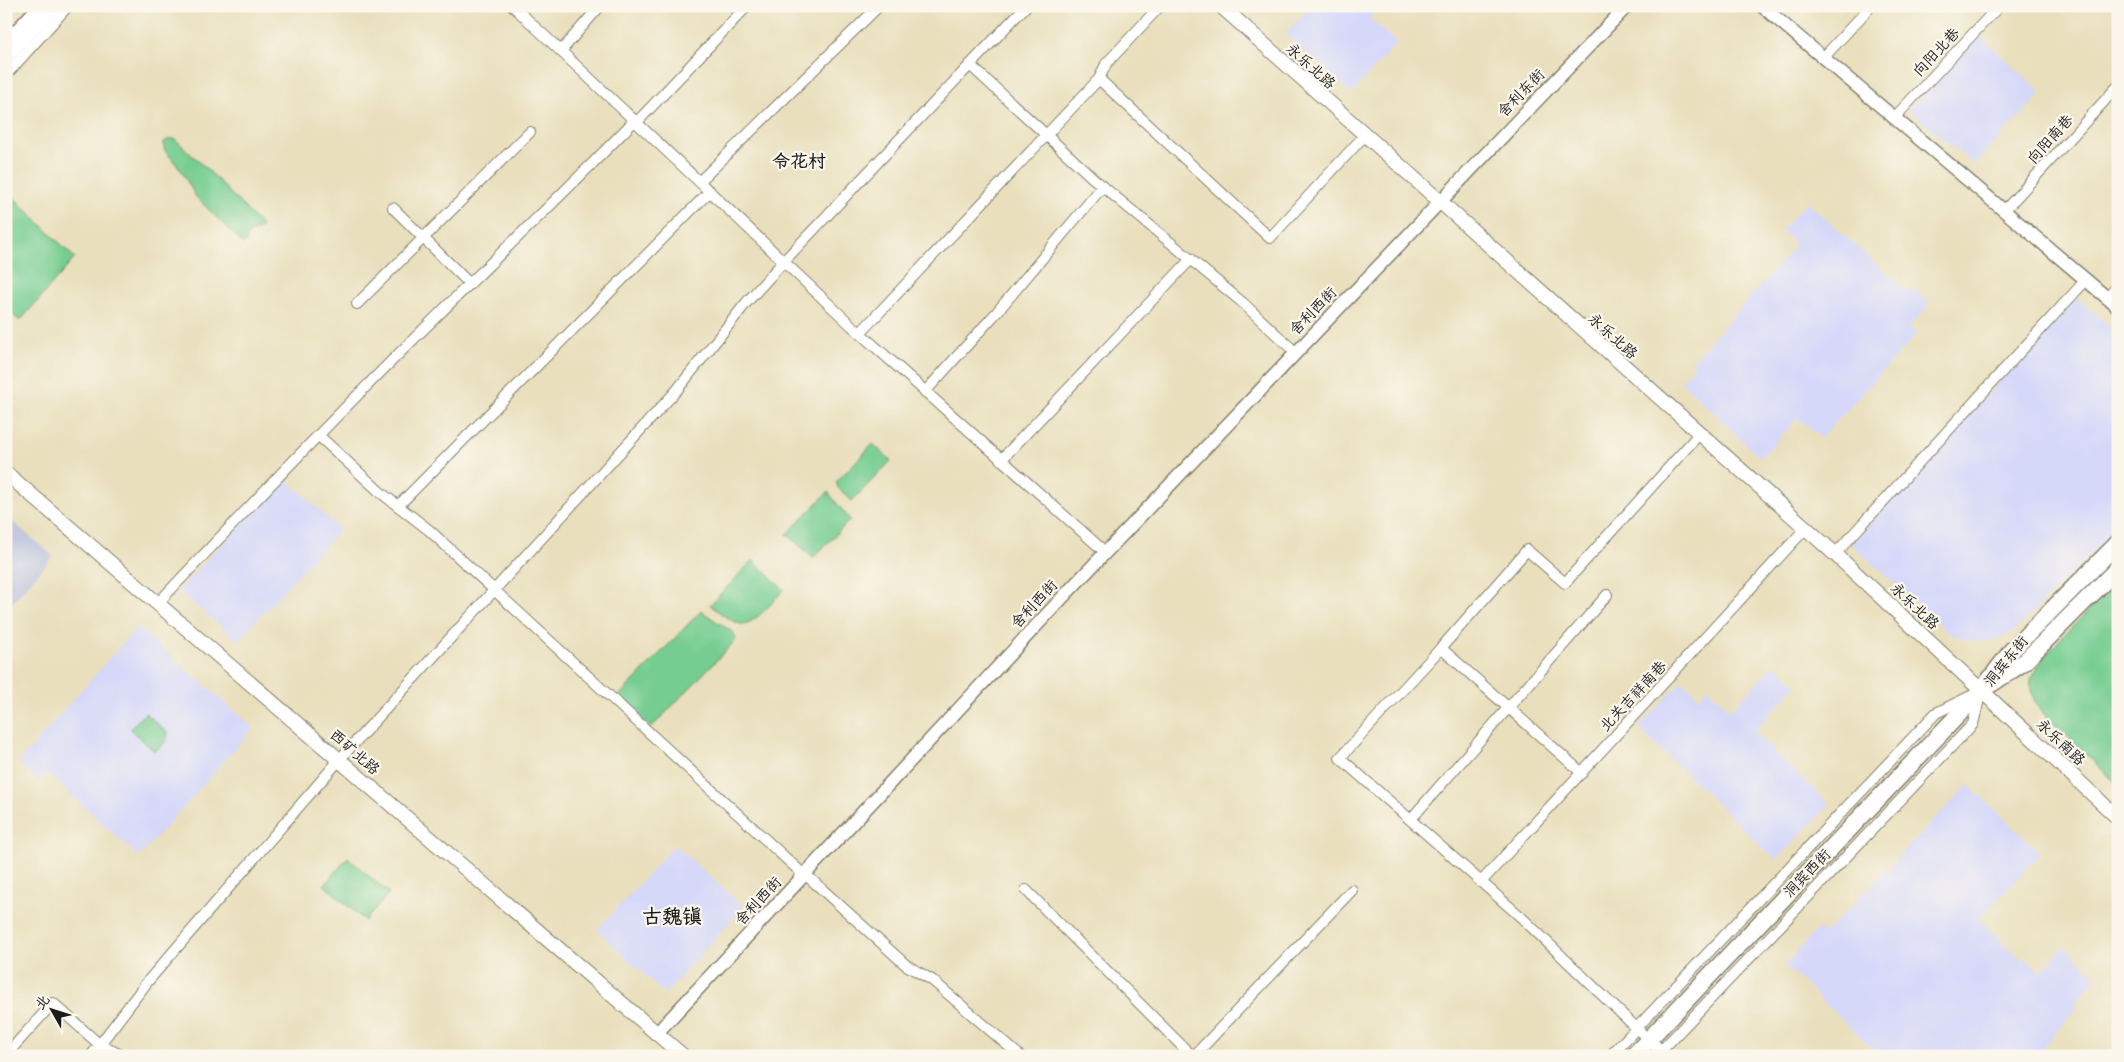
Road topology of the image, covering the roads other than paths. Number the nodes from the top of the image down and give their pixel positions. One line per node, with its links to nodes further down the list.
1 (39, 6): 15 (street)
2 (54, 6): 18 (street)
3 (68, 6): 20 (street)
4 (600, 6): 16 (street)
5 (747, 6): 24 (street)
6 (879, 6): 28 (street)
7 (1026, 6): 19 (street)
8 (1160, 6): 21 (street)
9 (1221, 6): 27 (main road, 永乐北路)
10 (1627, 6): 31 (street, 舍利东街)
11 (1762, 6): 17 (street)
12 (1871, 6): 17 (street)
13 (2000, 6): 23 (street, 向阳北巷)
14 (517, 8): 16 (street)
15 (6, 42)
16 (561, 51): 24 (street)
17 (1824, 58): 23 (street)
18 (6, 59)
19 (970, 65): 26 (street); 36 (street)
20 (6, 75)
21 (1099, 79): 26 (street); 27 (street)
22 (2118, 86): 33 (street, 向阳南巷)
23 (1894, 118): 33 (street)
24 (636, 121): 28 (street); 38 (street)
25 (530, 132): 34 (street)
26 (1046, 135): 29 (street); 43 (street)
27 (1364, 135): 31 (main road, 永乐北路)
28 (700, 181): 30 (street)
29 (1103, 186): 35 (street); 45 (street)
30 (710, 191): 36 (street); 51 (street)
31 (1440, 203): 44 (street, 舍利西街); 46 (main road, 永乐北路)
32 (393, 208): 34 (street)
33 (2004, 211): 37 (street)
34 (424, 238): 38 (street); 41 (street)
35 (1191, 260): 44 (street); 48 (street)
36 (784, 261): 43 (street); 57 (street)
37 (2086, 280): 40 (street); 55 (street)
38 (470, 284): 47 (street)
39 (2118, 286): 40 (street)
40 (2107, 298): 42 (street)
41 (357, 304)
42 (2118, 308)
43 (860, 333): 45 (street)
44 (1296, 353): 54 (street, 舍利西街)
45 (925, 392): 48 (street)
46 (1699, 434): 52 (main road, 永乐北路); 60 (street)
47 (318, 435): 51 (street); 59 (street)
48 (1001, 460): 54 (street)
49 (6, 472): 59 (main road, 西矿北路)
50 (6, 484): 63 (main road, 西矿北路)
51 (398, 506): 57 (street)
52 (1806, 529): 55 (main road, 永乐北路); 64 (street, 北关吉祥南巷)
53 (2118, 544): 61 (main road, 洞宾东街)
54 (1106, 552): 67 (street, 舍利西街)
55 (1834, 554): 61 (main road, 永乐北路)
56 (2118, 568): 61 (main road, 洞宾东街)
57 (494, 590): 63 (street); 67 (street)
58 (1607, 594): 62 (street)
59 (158, 603): 63 (main road, 西矿北路)
60 (1441, 648): 62 (street); 66 (street)
61 (1981, 691): 65 (main road, 永乐南路); 71 (street); 74 (main road, 洞宾西街)
62 (1508, 708): 64 (street); 66 (street)
63 (337, 763): 72 (main road, 西矿北路); 73 (street); 78 (main road, 西矿北路)
64 (1582, 773): 68 (street, 北关吉祥南巷)
65 (2118, 818)
66 (1411, 819): 68 (street)
67 (804, 875): 72 (street, 舍利西街); 80 (street)
68 (1481, 882): 71 (street)
69 (1026, 890): 81 (street)
70 (1352, 890): 81 (street)
71 (1636, 1028): 74 (street); 82 (street)
72 (657, 1033): 79 (main road, 西矿北路)
73 (100, 1044): 75 (street); 76 (street); 77 (street)
74 (1656, 1049): 83 (main road, 洞宾西街)
75 (6, 1055)
76 (91, 1056)
77 (124, 1056)
78 (670, 1056)
79 (683, 1056)
80 (1020, 1056)
81 (1193, 1056)
82 (1610, 1056)
83 (1633, 1056)

